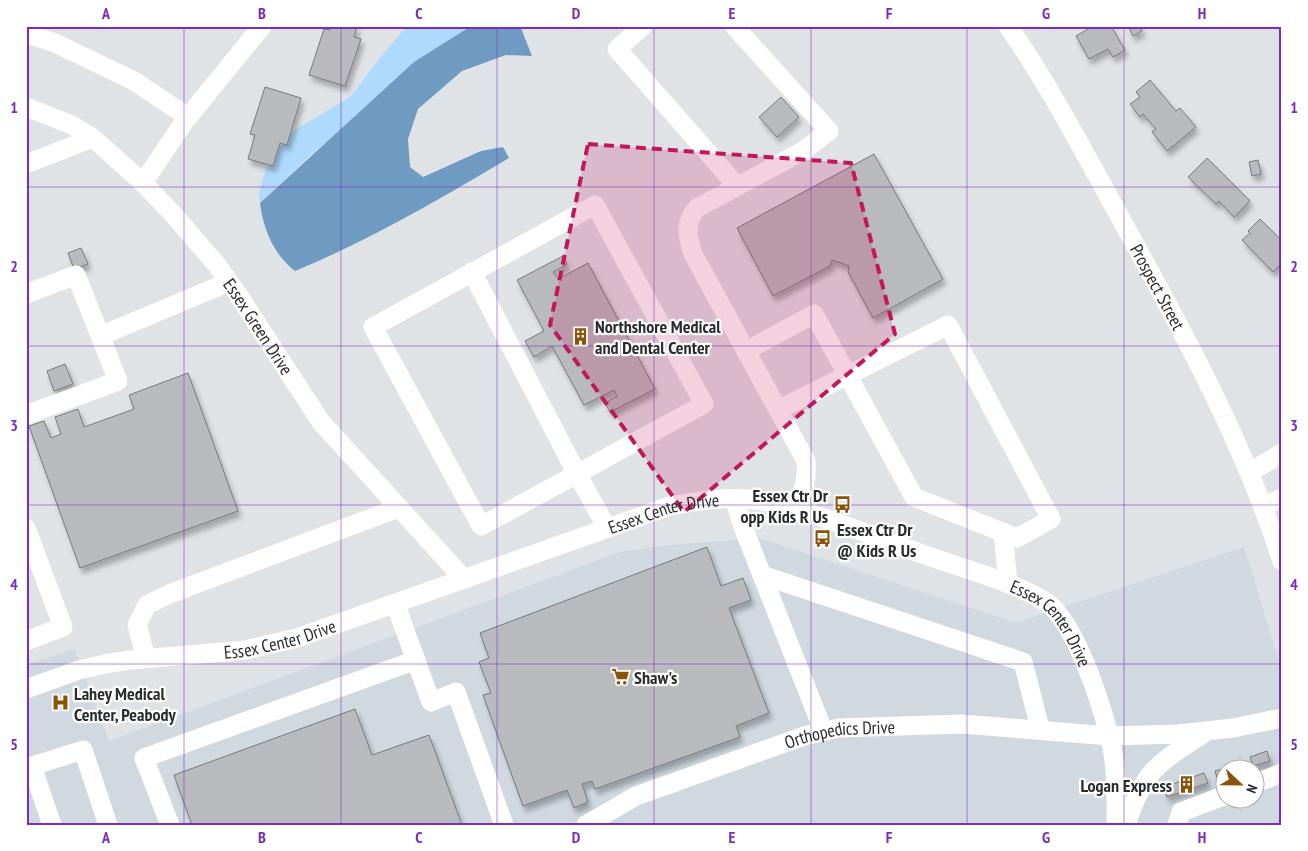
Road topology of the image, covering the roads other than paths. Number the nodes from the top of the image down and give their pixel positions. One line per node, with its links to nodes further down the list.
1 (262, 26): 7 (street)
2 (643, 26): 11 (street)
3 (734, 26): 11 (street)
4 (1008, 26): 21 (street, Prospect Street)
5 (26, 33): 7 (street)
6 (26, 107): 8 (street, Essex Green Drive)
7 (188, 117): 10 (street)
8 (93, 138): 9 (street); 10 (street, Essex Green Drive)
9 (28, 162)
10 (143, 183): 13 (street, Essex Green Drive)
11 (738, 186): 16 (street)
12 (472, 272): 22 (street); 22 (street); 22 (street)
13 (229, 282): 15 (street); 26 (street, Essex Green Drive)
14 (26, 294): 15 (street)
15 (100, 336): 19 (street)
16 (746, 350): 17 (street); 18 (street)
17 (847, 375): 18 (street); 30 (street); 30 (street)
18 (778, 410): 27 (street)
19 (26, 415)
20 (1282, 453): 21 (street)
21 (1250, 472): 25 (street, Prospect Street)
22 (577, 474): 28 (street)
23 (1282, 498): 25 (street)
24 (734, 499): 27 (street, Essex Center Drive); 28 (street, Essex Center Drive); 32 (street)
25 (1263, 506): 31 (street, Prospect Street)
26 (398, 508): 33 (street, Essex Green Drive); 37 (street)
27 (796, 510): 34 (street, Essex Center Drive)
28 (606, 526): 33 (street, Essex Center Drive)
29 (26, 528): 36 (street)
30 (1003, 532): 34 (street)
31 (1282, 561)
32 (762, 575): 41 (street); 42 (street)
33 (464, 579): 35 (street, Essex Center Drive)
34 (1008, 584): 44 (street, Essex Center Drive)
35 (394, 603): 37 (street, Essex Center Drive); 38 (street)
36 (26, 641)
37 (146, 658): 39 (street, Essex Center Drive)
38 (416, 660): 50 (street); 51 (street)
39 (26, 690)
40 (1282, 718): 43 (street)
41 (1040, 728): 42 (street, Orthopedics Drive); 44 (street, Orthopedics Drive)
42 (823, 730): 52 (street, Orthopedics Drive)
43 (1209, 731): 44 (street); 54 (street)
44 (1110, 736): 53 (street, Essex Center Drive)
45 (1282, 774): 46 (street)
46 (1266, 780)
47 (1216, 799): 55 (street)
48 (52, 825): 49 (street)
49 (108, 825)
50 (170, 825)
51 (504, 825)
52 (586, 825)
53 (1116, 825)
54 (1126, 825)
55 (1177, 825)

